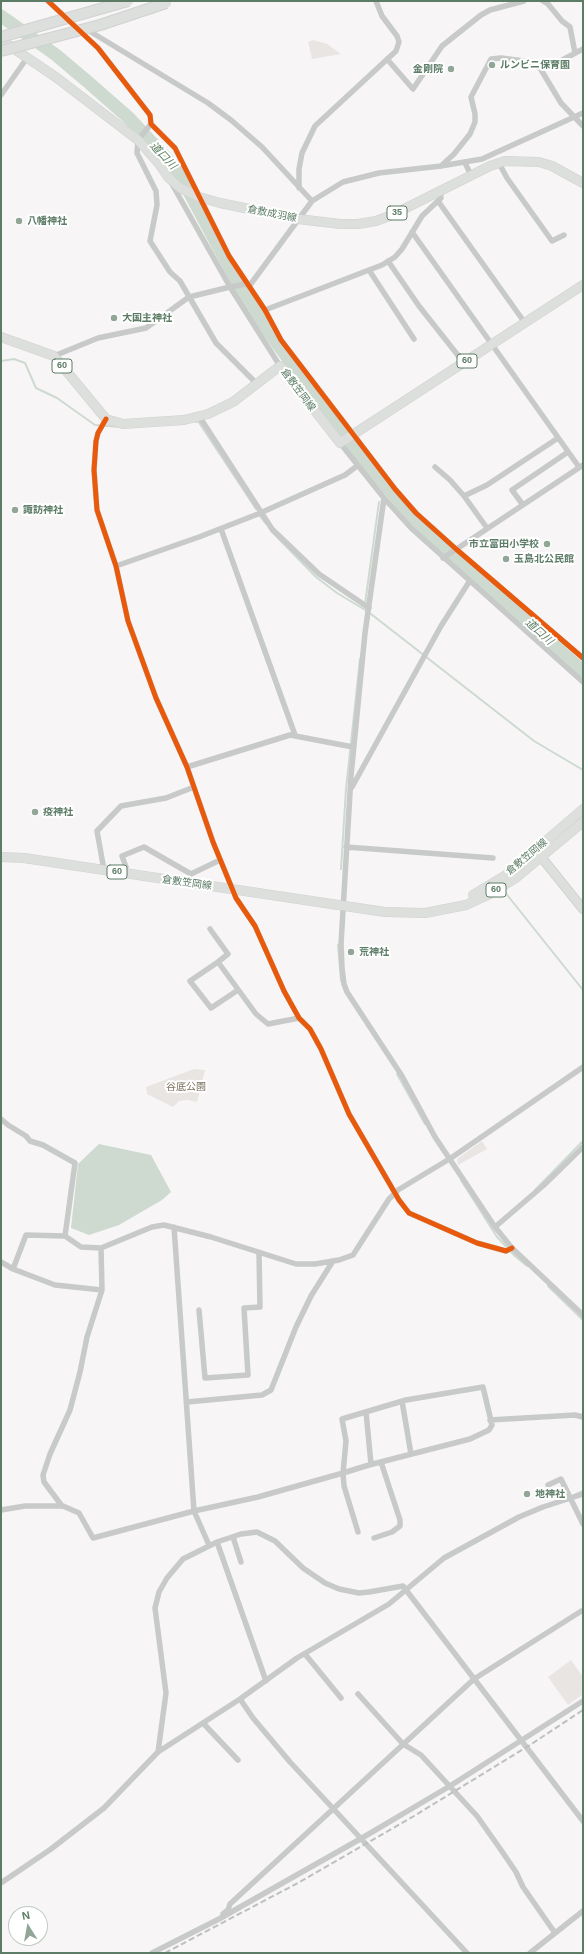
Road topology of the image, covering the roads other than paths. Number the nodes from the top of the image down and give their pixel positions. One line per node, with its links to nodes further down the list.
1 (48, 1): 7 (street)
2 (128, 1): 8 (highway, bridge)
3 (376, 1): 13 (street)
4 (524, 1): 13 (street)
5 (542, 1): 11 (street)
6 (166, 3): 10 (highway, bridge)
7 (65, 16): 18 (street); 27 (street)
8 (1, 38): 12 (main road, 倉敷成羽線 / 35)
9 (583, 49): 11 (street)
10 (1, 51)
11 (575, 53): 14 (street)
12 (27, 58): 15 (street); 20 (main road, 倉敷成羽線 / 35)
13 (387, 59): 27 (street)
14 (540, 68): 17 (street); 23 (street)
15 (1, 95)
16 (583, 113): 17 (street)
17 (576, 118): 19 (street); 21 (street)
18 (150, 125): 20 (street); 29 (street)
19 (583, 126)
20 (140, 138): 25 (main road, 倉敷成羽線 / 35); 40 (street)
21 (465, 163): 23 (street); 24 (street)
22 (499, 163): 24 (main road, 倉敷成羽線 / 35); 26 (main road, 倉敷成羽線 / 35); 34 (street)
23 (441, 166): 30 (street)
24 (471, 175): 28 (main road, 倉敷成羽線 / 35)
25 (168, 178): 29 (main road, 倉敷成羽線 / 35); 39 (street)
26 (583, 183)
27 (299, 188): 30 (street)
28 (440, 191): 31 (street); 32 (main road, 倉敷成羽線 / 35)
29 (199, 197): 32 (main road, 倉敷成羽線 / 35); 37 (street)
30 (312, 201): 32 (street)
31 (438, 202): 33 (street); 42 (street)
32 (298, 219): 37 (street)
33 (412, 232): 35 (street); 45 (street)
34 (564, 235)
35 (388, 261): 36 (street); 47 (street)
36 (369, 270): 41 (street); 44 (street)
37 (247, 284): 39 (street); 41 (street)
38 (583, 285): 42 (main road, 60)
39 (233, 286): 40 (street); 48 (street)
40 (189, 297): 46 (street); 49 (street)
41 (265, 310): 53 (street)
42 (525, 323): 45 (main road, 60)
43 (1, 337): 46 (main road, 60)
44 (414, 339)
45 (493, 344): 47 (main road, 60); 52 (street)
46 (54, 356): 51 (main road, 60)
47 (464, 363): 53 (main road, 60)
48 (280, 366): 49 (main road, 倉敷笠岡線); 53 (main road, 倉敷笠岡線)
49 (257, 384): 50 (main road, 倉敷笠岡線)
50 (199, 416): 51 (main road, 倉敷笠岡線); 61 (street)
51 (103, 424): 66 (street)
52 (558, 438): 54 (street); 58 (street)
53 (346, 439): 55 (street); 64 (street)
54 (568, 452): 56 (street); 60 (street)
55 (357, 466): 59 (street); 61 (street)
56 (581, 466): 60 (street)
57 (435, 467): 58 (street)
58 (464, 496): 62 (street)
59 (384, 498): 65 (street); 68 (street)
60 (523, 505): 62 (street)
61 (260, 513): 63 (street); 68 (street)
62 (488, 528): 64 (street)
63 (221, 529): 66 (street); 71 (street)
64 (456, 549): 65 (street); 69 (street)
65 (443, 558): 67 (street)
66 (116, 566): 73 (street)
67 (469, 582): 70 (street); 75 (street)
68 (369, 608): 72 (street)
69 (583, 658)
70 (583, 682)
71 (295, 735): 72 (street); 73 (street)
72 (351, 746): 75 (street)
73 (187, 767): 74 (street)
74 (194, 787): 82 (street); 84 (street)
75 (351, 787): 78 (street)
76 (583, 809): 79 (main road, 倉敷笠岡線 / 60)
77 (583, 822): 79 (main road, 倉敷笠岡線 / 60)
78 (346, 847): 81 (street); 86 (street)
79 (539, 854): 86 (main road, 倉敷笠岡線 / 60); 87 (street)
80 (1, 857): 84 (main road, 倉敷笠岡線 / 60)
81 (493, 858)
82 (220, 860): 83 (street); 85 (street)
83 (126, 867)
84 (104, 870): 85 (main road, 倉敷笠岡線 / 60)
85 (232, 889): 86 (main road, 倉敷笠岡線 / 60); 91 (street)
86 (343, 906): 95 (street)
87 (583, 909)
88 (210, 929): 89 (street)
89 (218, 962): 90 (street); 90 (street)
90 (238, 990): 91 (street)
91 (299, 1018): 96 (street)
92 (583, 1067): 95 (street)
93 (1, 1119): 99 (street)
94 (583, 1147): 98 (street)
95 (449, 1159): 96 (street); 98 (street)
96 (395, 1193): 101 (street); 103 (street)
97 (174, 1227): 100 (street); 102 (street); 110 (street)
98 (495, 1227): 101 (street)
99 (65, 1236): 100 (street); 105 (street)
100 (102, 1248): 106 (street)
101 (510, 1249): 108 (street)
102 (258, 1252): 103 (street); 107 (street)
103 (333, 1261): 110 (street)
104 (1, 1262): 105 (street)
105 (13, 1269): 106 (street)
106 (102, 1290): 121 (street)
107 (199, 1310)
108 (583, 1315)
109 (402, 1401): 111 (street); 113 (street); 114 (street)
110 (187, 1402): 123 (street)
111 (366, 1412): 116 (street); 117 (street)
112 (583, 1417): 113 (street)
113 (490, 1420): 114 (street)
114 (412, 1454): 115 (street)
115 (381, 1462): 116 (street); 127 (street)
116 (371, 1464): 117 (street)
117 (343, 1473): 123 (street); 125 (street)
118 (548, 1485): 120 (street)
119 (583, 1494): 120 (street)
120 (569, 1498): 124 (street); 131 (street)
121 (62, 1506): 122 (street); 123 (street)
122 (1, 1510)
123 (194, 1511): 129 (street)
124 (583, 1524)
125 (358, 1532)
126 (232, 1537): 128 (street); 130 (street); 131 (street)
127 (374, 1538)
128 (217, 1542): 129 (street); 135 (street)
129 (209, 1545): 143 (street)
130 (241, 1562)
131 (407, 1590): 133 (street); 134 (street)
132 (583, 1610): 134 (street)
133 (306, 1654): 135 (street); 137 (street)
134 (474, 1679): 141 (street); 142 (street)
135 (266, 1680): 138 (street)
136 (358, 1694): 142 (street)
137 (341, 1698)
138 (240, 1699): 140 (street); 146 (street)
139 (583, 1700): 141 (street)
140 (203, 1723): 143 (street); 144 (street)
141 (522, 1741): 145 (street); 147 (street)
142 (403, 1744): 145 (street); 146 (street)
143 (158, 1752): 149 (street)
144 (238, 1760)
145 (450, 1786): 148 (street); 152 (street)
146 (334, 1807): 148 (street); 151 (street)
147 (583, 1821)
148 (362, 1838): 151 (street); 154 (street)
149 (1, 1882)
150 (583, 1911): 152 (street)
151 (219, 1918): 153 (street)
152 (555, 1933): 155 (street)
153 (152, 1953)
154 (468, 1953)
155 (530, 1953)

